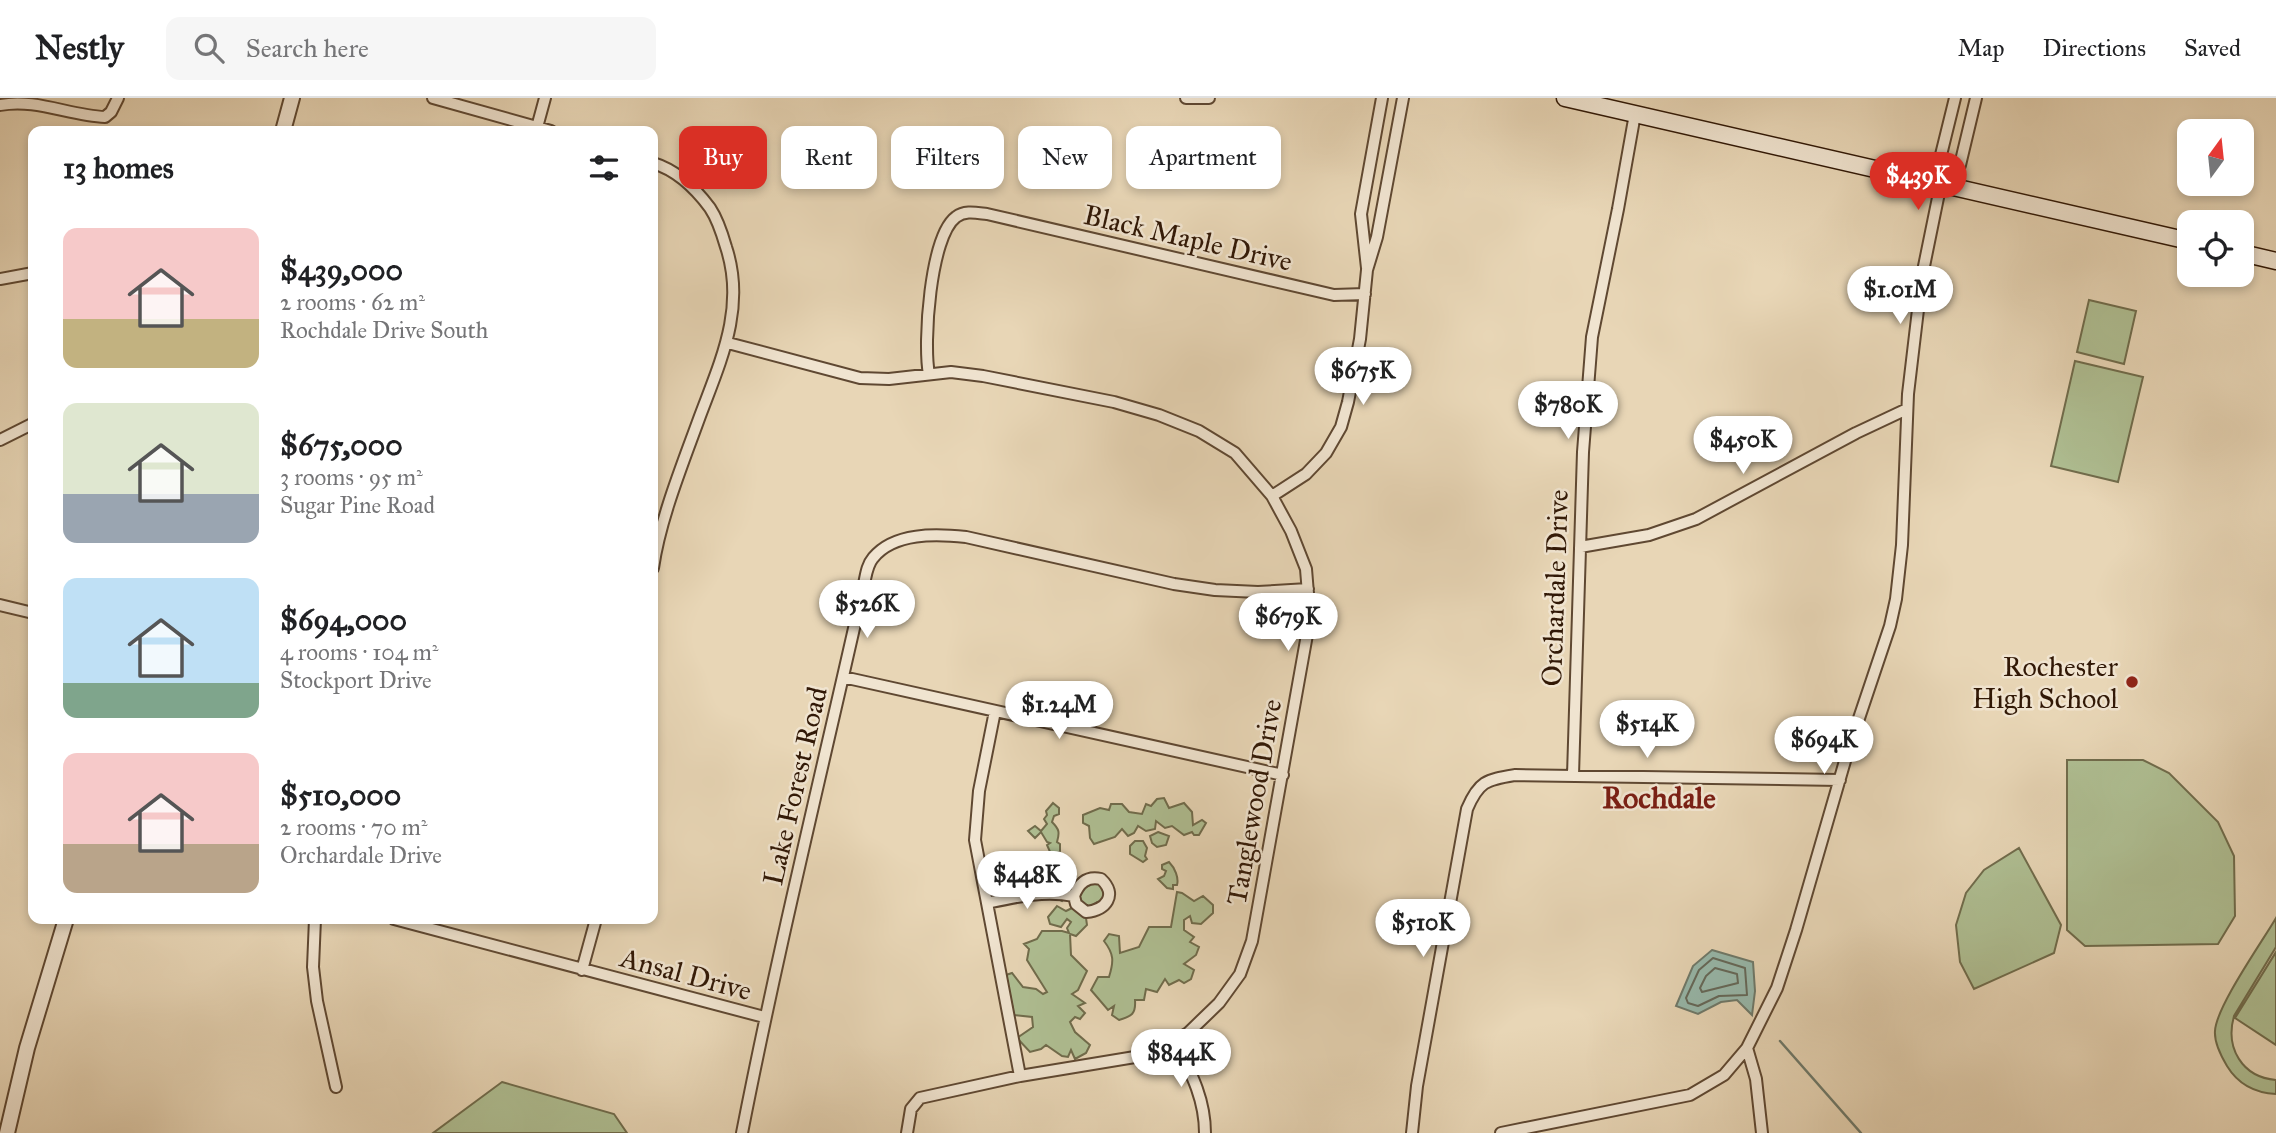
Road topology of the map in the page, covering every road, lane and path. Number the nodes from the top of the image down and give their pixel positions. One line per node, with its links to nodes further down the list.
1 (118, 98): 12 (street)
2 (292, 98): 14 (street)
3 (433, 98): 15 (street)
4 (545, 98): 16 (street)
5 (1186, 98): 6 (street)
6 (1209, 98)
7 (1382, 98): 22 (street)
8 (1403, 98): 22 (street)
9 (1565, 98): 13 (main road)
10 (1955, 98): 18 (street)
11 (1976, 98): 18 (street)
12 (0, 105)
13 (1634, 114): 18 (main road); 32 (street, Orchardale Drive)
14 (284, 126)
15 (526, 126)
16 (537, 126)
17 (658, 166): 26 (street)
18 (1941, 183): 19 (main road); 28 (street)
19 (2177, 238)
20 (2254, 256): 21 (main road)
21 (2276, 261)
22 (1367, 271): 25 (street)
23 (28, 274): 24 (street)
24 (0, 279)
25 (1365, 294): 27 (street, Black Maple Drive); 31 (street)
26 (728, 343): 27 (street, Tanglewood Drive); 33 (street)
27 (929, 374): 31 (street, Tanglewood Drive)
28 (1907, 408): 32 (street); 41 (street)
29 (28, 426): 30 (street)
30 (0, 440)
31 (1272, 496): 34 (street, Tanglewood Drive)
32 (1580, 547): 40 (street, Orchardale Drive)
33 (658, 549)
34 (1308, 589): 37 (street, Lake Forest Road); 39 (street, Tanglewood Drive)
35 (0, 605): 36 (street)
36 (28, 612)
37 (843, 677): 38 (street); 49 (street, Lake Forest Road)
38 (995, 710): 39 (street); 43 (street)
39 (1283, 775): 50 (street, Tanglewood Drive)
40 (1573, 775): 41 (street); 58 (street)
41 (1840, 780): 51 (street)
42 (1074, 896): 43 (street)
43 (987, 904): 52 (street)
44 (64, 924): 54 (street)
45 (314, 924): 53 (street)
46 (412, 924): 48 (street, Ansal Drive)
47 (595, 924): 48 (street)
48 (582, 970): 49 (street, Ansal Drive)
49 (764, 1017): 55 (street, Lake Forest Road)
50 (1175, 1041): 52 (street, Tanglewood Drive); 57 (street)
51 (1747, 1048): 59 (street); 60 (street)
52 (1020, 1076): 56 (street, Tanglewood Drive)
53 (336, 1087)
54 (7, 1133)
55 (742, 1133)
56 (907, 1133)
57 (1205, 1133)
58 (1412, 1133)
59 (1501, 1133)
60 (1762, 1133)

